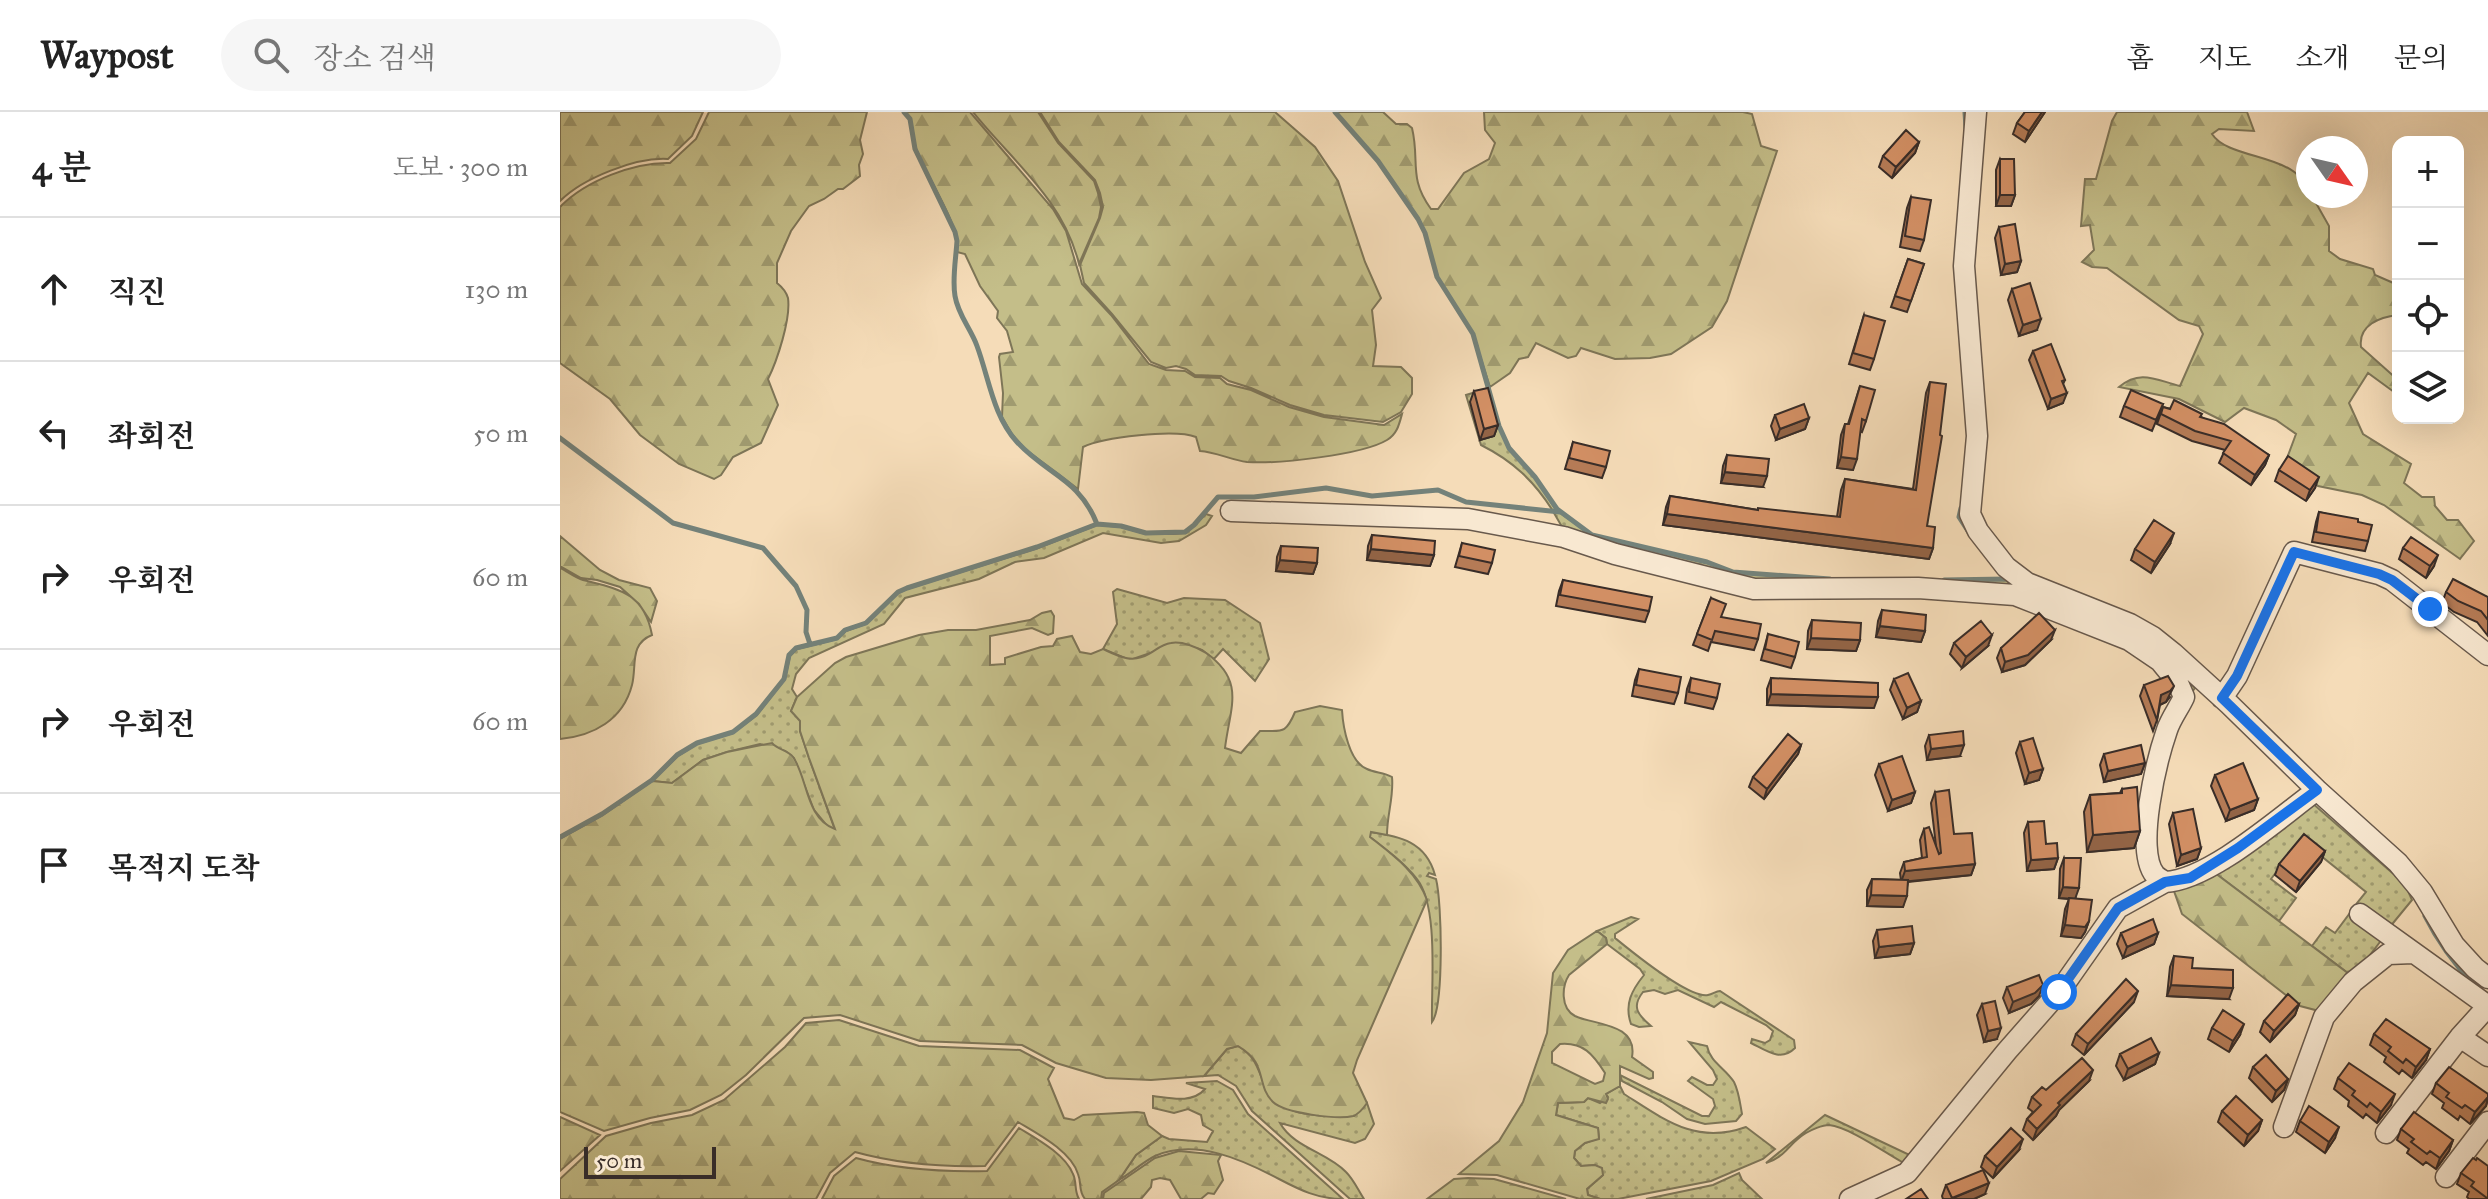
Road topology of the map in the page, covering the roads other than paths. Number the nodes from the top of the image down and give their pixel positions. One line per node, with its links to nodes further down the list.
1 (1976, 112): 4 (street)
2 (1231, 511): 6 (street)
3 (2488, 655): 4 (street)
4 (2222, 698): 5 (street)
5 (2317, 790): 6 (street); 9 (street)
6 (2165, 882): 17 (street)
7 (2360, 914): 8 (street)
8 (2413, 953): 10 (street); 14 (street)
9 (2488, 978)
10 (2486, 1001): 11 (street)
11 (2460, 1037): 12 (street); 15 (street)
12 (2488, 1056)
13 (2488, 1122): 16 (street)
14 (2284, 1127)
15 (2386, 1133)
16 (2446, 1177)
17 (1850, 1199)

